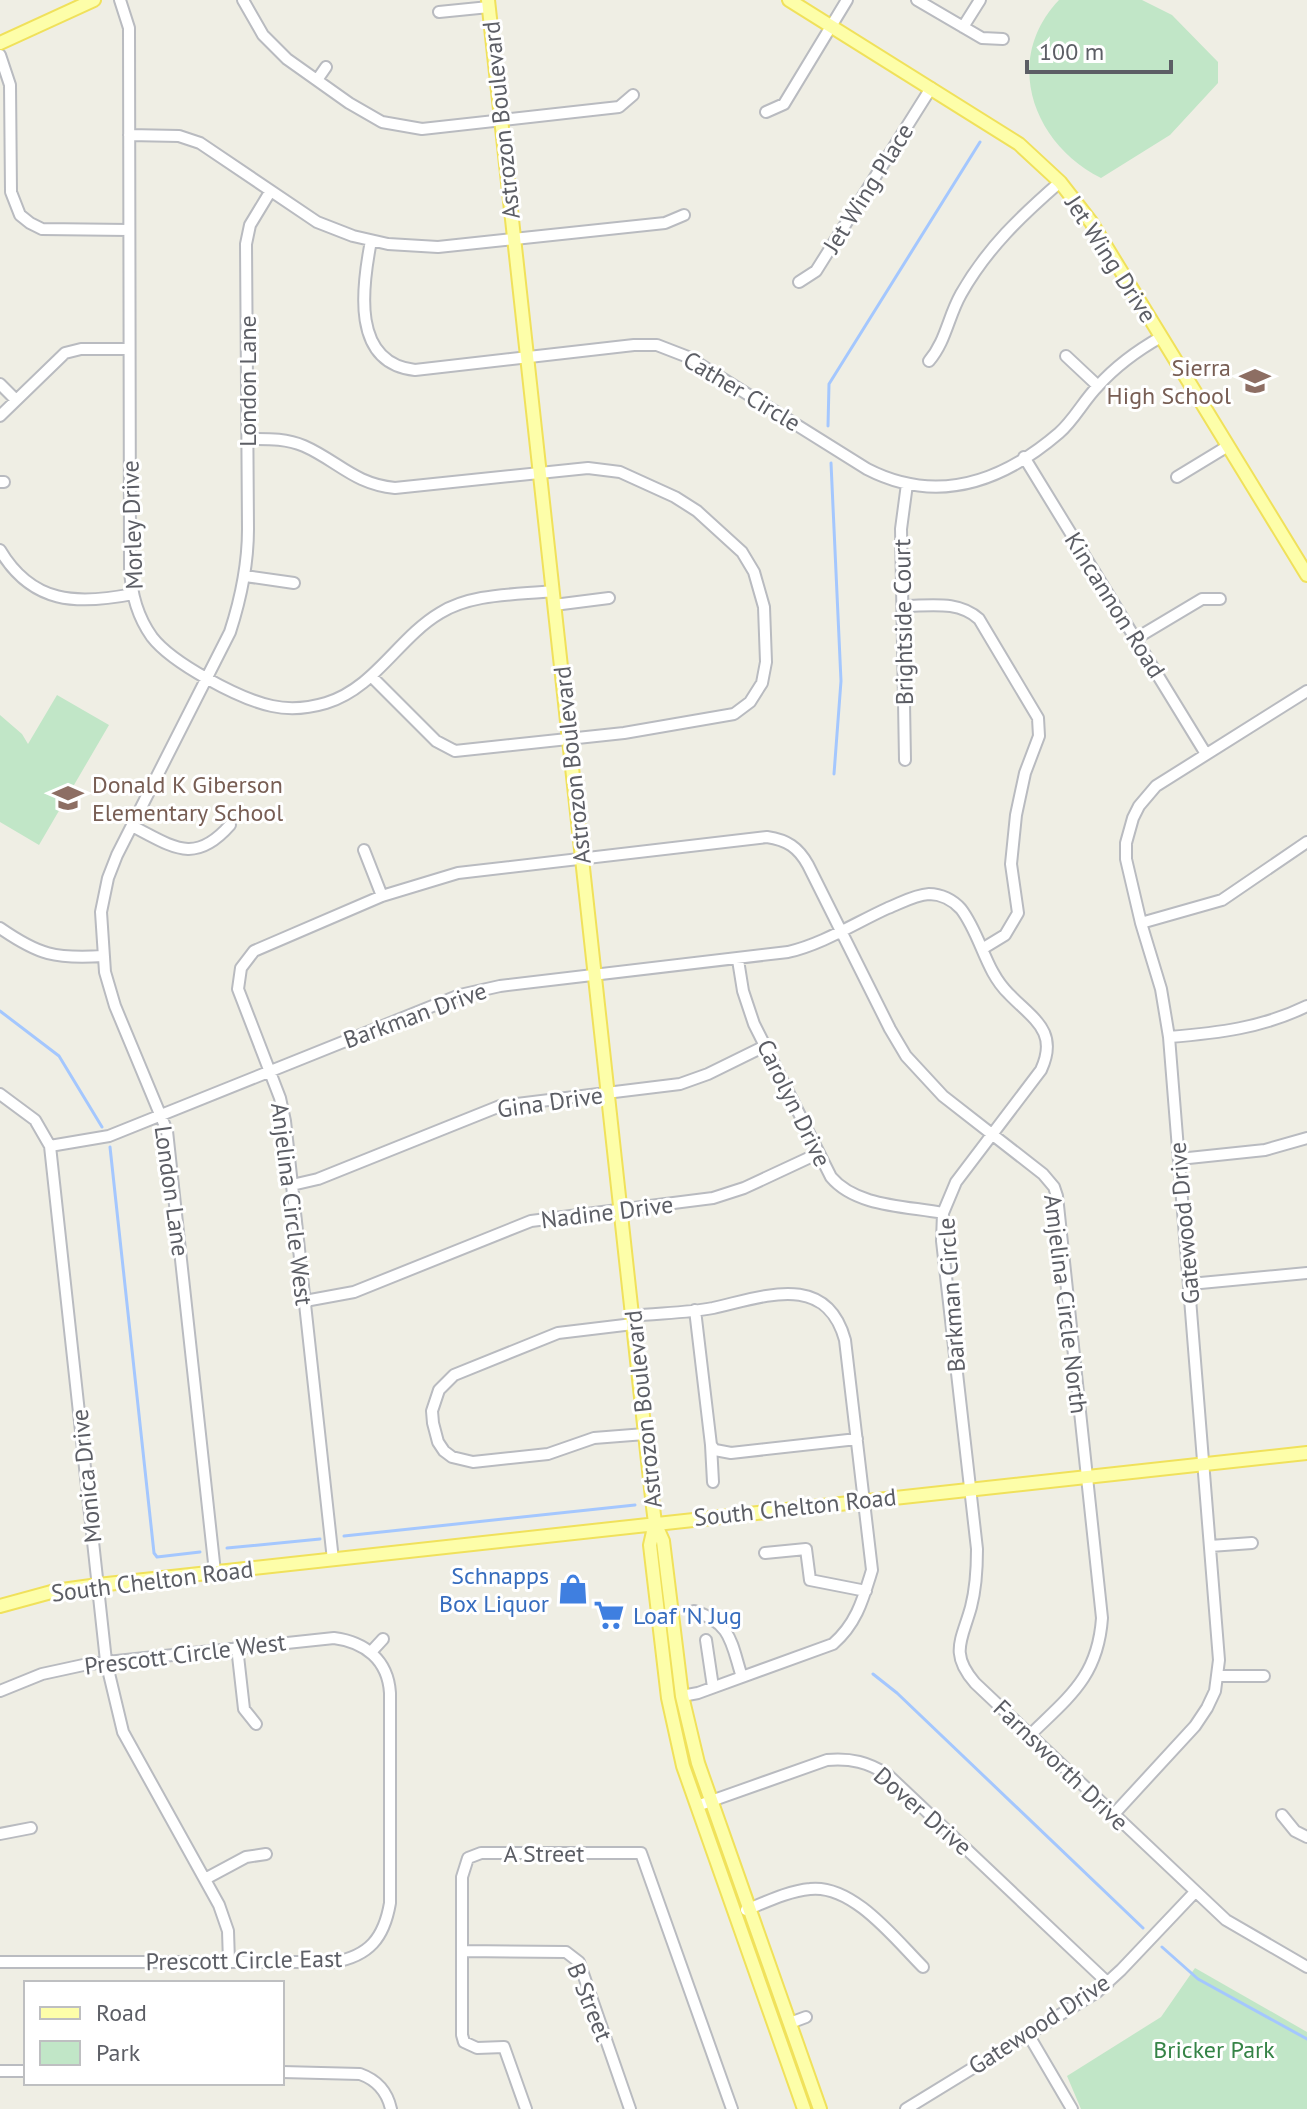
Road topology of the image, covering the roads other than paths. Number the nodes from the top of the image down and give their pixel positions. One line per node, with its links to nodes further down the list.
1 (94, 0): 13 (main road)
2 (120, 0): 21 (street, Morley Drive)
3 (243, 0): 16 (street)
4 (789, 0): 10 (main road, Jet Wing Drive)
5 (847, 0): 10 (street)
6 (917, 0): 11 (street)
7 (980, 0): 11 (street)
8 (488, 3): 9 (street, Astrozon Boulevard); 20 (main road, Astrozon Boulevard)
9 (439, 12)
10 (831, 26): 17 (main road, Jet Wing Drive); 19 (street)
11 (963, 27): 12 (street)
12 (1003, 39)
13 (0, 43)
14 (0, 55): 25 (street)
15 (326, 67): 16 (street)
16 (317, 80): 20 (street)
17 (931, 88): 22 (main road, Jet Wing Drive); 28 (street, Jet Wing Place)
18 (633, 95): 20 (street)
19 (766, 112)
20 (501, 120): 26 (main road, Astrozon Boulevard)
21 (129, 135): 23 (street); 25 (street, Morley Drive)
22 (1060, 182): 29 (main road, Jet Wing Drive); 33 (street)
23 (270, 192): 27 (street); 38 (street, London Lane)
24 (684, 215): 26 (street)
25 (129, 230): 30 (street, Morley Drive)
26 (514, 238): 27 (street); 31 (main road, Astrozon Boulevard)
27 (371, 241): 31 (street, Cather Circle)
28 (799, 282)
29 (1161, 337): 35 (street, Cather Circle); 39 (main road, Jet Wing Drive)
30 (129, 349): 36 (street); 48 (street, Morley Drive)
31 (528, 356): 41 (main road, Astrozon Boulevard); 43 (street, Cather Circle)
32 (1066, 356): 35 (street)
33 (929, 361)
34 (0, 384): 36 (street)
35 (1098, 386): 40 (street, Cather Circle)
36 (15, 399): 37 (street)
37 (0, 416)
38 (248, 439): 41 (street); 46 (street, London Lane)
39 (1228, 446): 42 (street); 45 (main road, Jet Wing Drive)
40 (1024, 457): 43 (street, Cather Circle); 53 (street, Kincannon Road)
41 (540, 474): 49 (main road, Astrozon Boulevard); 57 (street)
42 (1177, 477)
43 (907, 484): 52 (street, Brightside Court)
44 (0, 550): 48 (street)
45 (1307, 575)
46 (245, 576): 47 (street); 55 (street, London Lane)
47 (294, 583)
48 (133, 594): 55 (street, Morley Drive)
49 (554, 598): 50 (street, Morley Drive); 54 (street, Morley Drive); 57 (main road, Astrozon Boulevard)
50 (609, 598)
51 (1220, 599): 53 (street)
52 (903, 606): 59 (street, Brightside Court); 69 (street)
53 (1135, 639): 58 (street, Kincannon Road)
54 (371, 676): 55 (street, Morley Drive); 57 (street)
55 (207, 677): 61 (street, London Lane)
56 (1307, 691): 58 (street, Gatewood Drive)
57 (569, 739): 64 (main road, Astrozon Boulevard)
58 (1206, 754): 66 (street, Gatewood Drive)
59 (905, 760)
60 (230, 825): 61 (street)
61 (132, 826): 70 (street, London Lane)
62 (1307, 842): 66 (street)
63 (364, 850): 65 (street)
64 (582, 858): 65 (street, Anjelina Circle West); 68 (street, Anjelina Circle West); 72 (main road, Astrozon Boulevard)
65 (382, 896): 76 (street, Anjelina Circle West)
66 (1141, 923): 74 (street, Gatewood Drive)
67 (0, 928): 70 (street)
68 (840, 930): 69 (street, Barkman Circle); 71 (street, Barkman Drive); 80 (street, Amjelina Circle North)
69 (982, 949): 80 (street, Barkman Circle)
70 (103, 956): 79 (street, London Lane)
71 (738, 960): 72 (street, Barkman Drive); 75 (street, Carolyn Drive)
72 (595, 975): 76 (street, Barkman Drive); 77 (main road, Astrozon Boulevard)
73 (1307, 1006): 74 (street)
74 (1169, 1037): 84 (street, Gatewood Drive)
75 (765, 1046): 77 (street, Gina Drive); 83 (street, Carolyn Drive)
76 (269, 1070): 79 (street, Barkman Drive); 85 (street, Anjelina Circle West)
77 (608, 1093): 85 (street, Gina Drive); 86 (main road, Astrozon Boulevard)
78 (0, 1094): 82 (street)
79 (161, 1114): 82 (street, Barkman Drive); 107 (street, London Lane)
80 (992, 1134): 87 (street, Barkman Circle); 98 (street, Amjelina Circle North)
81 (1307, 1138): 84 (street)
82 (50, 1146): 108 (street, Monica Drive)
83 (817, 1154): 86 (street, Nadine Drive); 87 (street, Carolyn Drive)
84 (1179, 1159): 89 (street, Gatewood Drive)
85 (292, 1185): 90 (street, Anjelina Circle West)
86 (621, 1211): 90 (street, Nadine Drive); 92 (main road, Astrozon Boulevard)
87 (943, 1213): 100 (street, Barkman Circle)
88 (1307, 1273): 89 (street)
89 (1190, 1284): 97 (street, Gatewood Drive)
90 (305, 1301): 106 (street, Anjelina Circle West)
91 (695, 1310): 92 (street); 94 (street); 95 (street)
92 (633, 1320): 93 (main road, Astrozon Boulevard); 93 (street)
93 (645, 1434): 102 (main road, Astrozon Boulevard)
94 (857, 1439): 95 (street); 101 (street)
95 (711, 1445): 99 (street)
96 (1307, 1453): 97 (main road, South Chelton Road)
97 (1203, 1463): 98 (main road, South Chelton Road); 104 (street, Gatewood Drive)
98 (1087, 1476): 100 (main road, South Chelton Road); 124 (street, Amjelina Circle North)
99 (713, 1482)
100 (969, 1489): 101 (main road, South Chelton Road); 124 (street, Farnsworth Drive)
101 (866, 1499): 102 (main road, South Chelton Road); 109 (street)
102 (655, 1523): 106 (main road, South Chelton Road); 122 (main road, Astrozon Boulevard); 126 (main road, Astrozon Boulevard)
103 (1252, 1543): 104 (street)
104 (1210, 1546): 117 (street, Gatewood Drive)
105 (765, 1553): 109 (street)
106 (333, 1560): 107 (main road, South Chelton Road)
107 (215, 1572): 108 (main road, South Chelton Road)
108 (98, 1585): 110 (main road, South Chelton Road); 116 (street, Monica Drive)
109 (866, 1591): 119 (street)
110 (0, 1606)
111 (694, 1611): 119 (street)
112 (383, 1639): 115 (street)
113 (706, 1640): 120 (street)
114 (237, 1647): 115 (street, Prescott Circle West); 116 (street, Prescott Circle West); 123 (street)
115 (371, 1652): 137 (street, Prescott Circle East)
116 (106, 1661): 121 (street, Prescott Circle West); 133 (street, Monica Drive)
117 (1218, 1676): 118 (street); 127 (street, Gatewood Drive)
118 (1264, 1676)
119 (742, 1677): 120 (street)
120 (713, 1687): 122 (street)
121 (0, 1691)
122 (682, 1696): 125 (main road, Astrozon Boulevard)
123 (256, 1724)
124 (1031, 1734): 127 (street, Farnsworth Drive)
125 (711, 1801): 126 (street, Dover Drive); 135 (main road, Astrozon Boulevard); 144 (street, Dover Drive)
126 (697, 1806): 136 (main road, Astrozon Boulevard)
127 (1114, 1814): 134 (street, Farnsworth Drive)
128 (1282, 1815): 131 (street)
129 (31, 1828): 130 (street)
130 (0, 1834)
131 (1307, 1837)
132 (266, 1854): 133 (street)
133 (205, 1879): 141 (street, Monica Drive)
134 (1195, 1892): 143 (street, Farnsworth Drive); 144 (street, Gatewood Drive)
135 (749, 1909): 136 (street); 142 (street); 146 (main road, Astrozon Boulevard)
136 (734, 1915): 157 (main road, Astrozon Boulevard)
137 (372, 1946): 139 (street); 141 (street, Prescott Circle East)
138 (462, 1951): 154 (street, A Street); 155 (street, B Street); 156 (street, A Street)
139 (382, 1955)
140 (0, 1962): 141 (street, Prescott Circle East)
141 (229, 1962)
142 (923, 1967)
143 (1307, 1967)
144 (1108, 1983): 147 (street, Gatewood Drive)
145 (806, 2017): 146 (street)
146 (790, 2023): 158 (main road, Astrozon Boulevard)
147 (1028, 2034): 159 (street, Gatewood Drive); 160 (street)
148 (0, 2071): 149 (street)
149 (24, 2071)
150 (284, 2072): 152 (street)
151 (388, 2076): 152 (street)
152 (379, 2085): 153 (street)
153 (391, 2109)
154 (526, 2109)
155 (630, 2109)
156 (732, 2109)
157 (804, 2109)
158 (820, 2109)
159 (906, 2109)
160 (1072, 2109)

